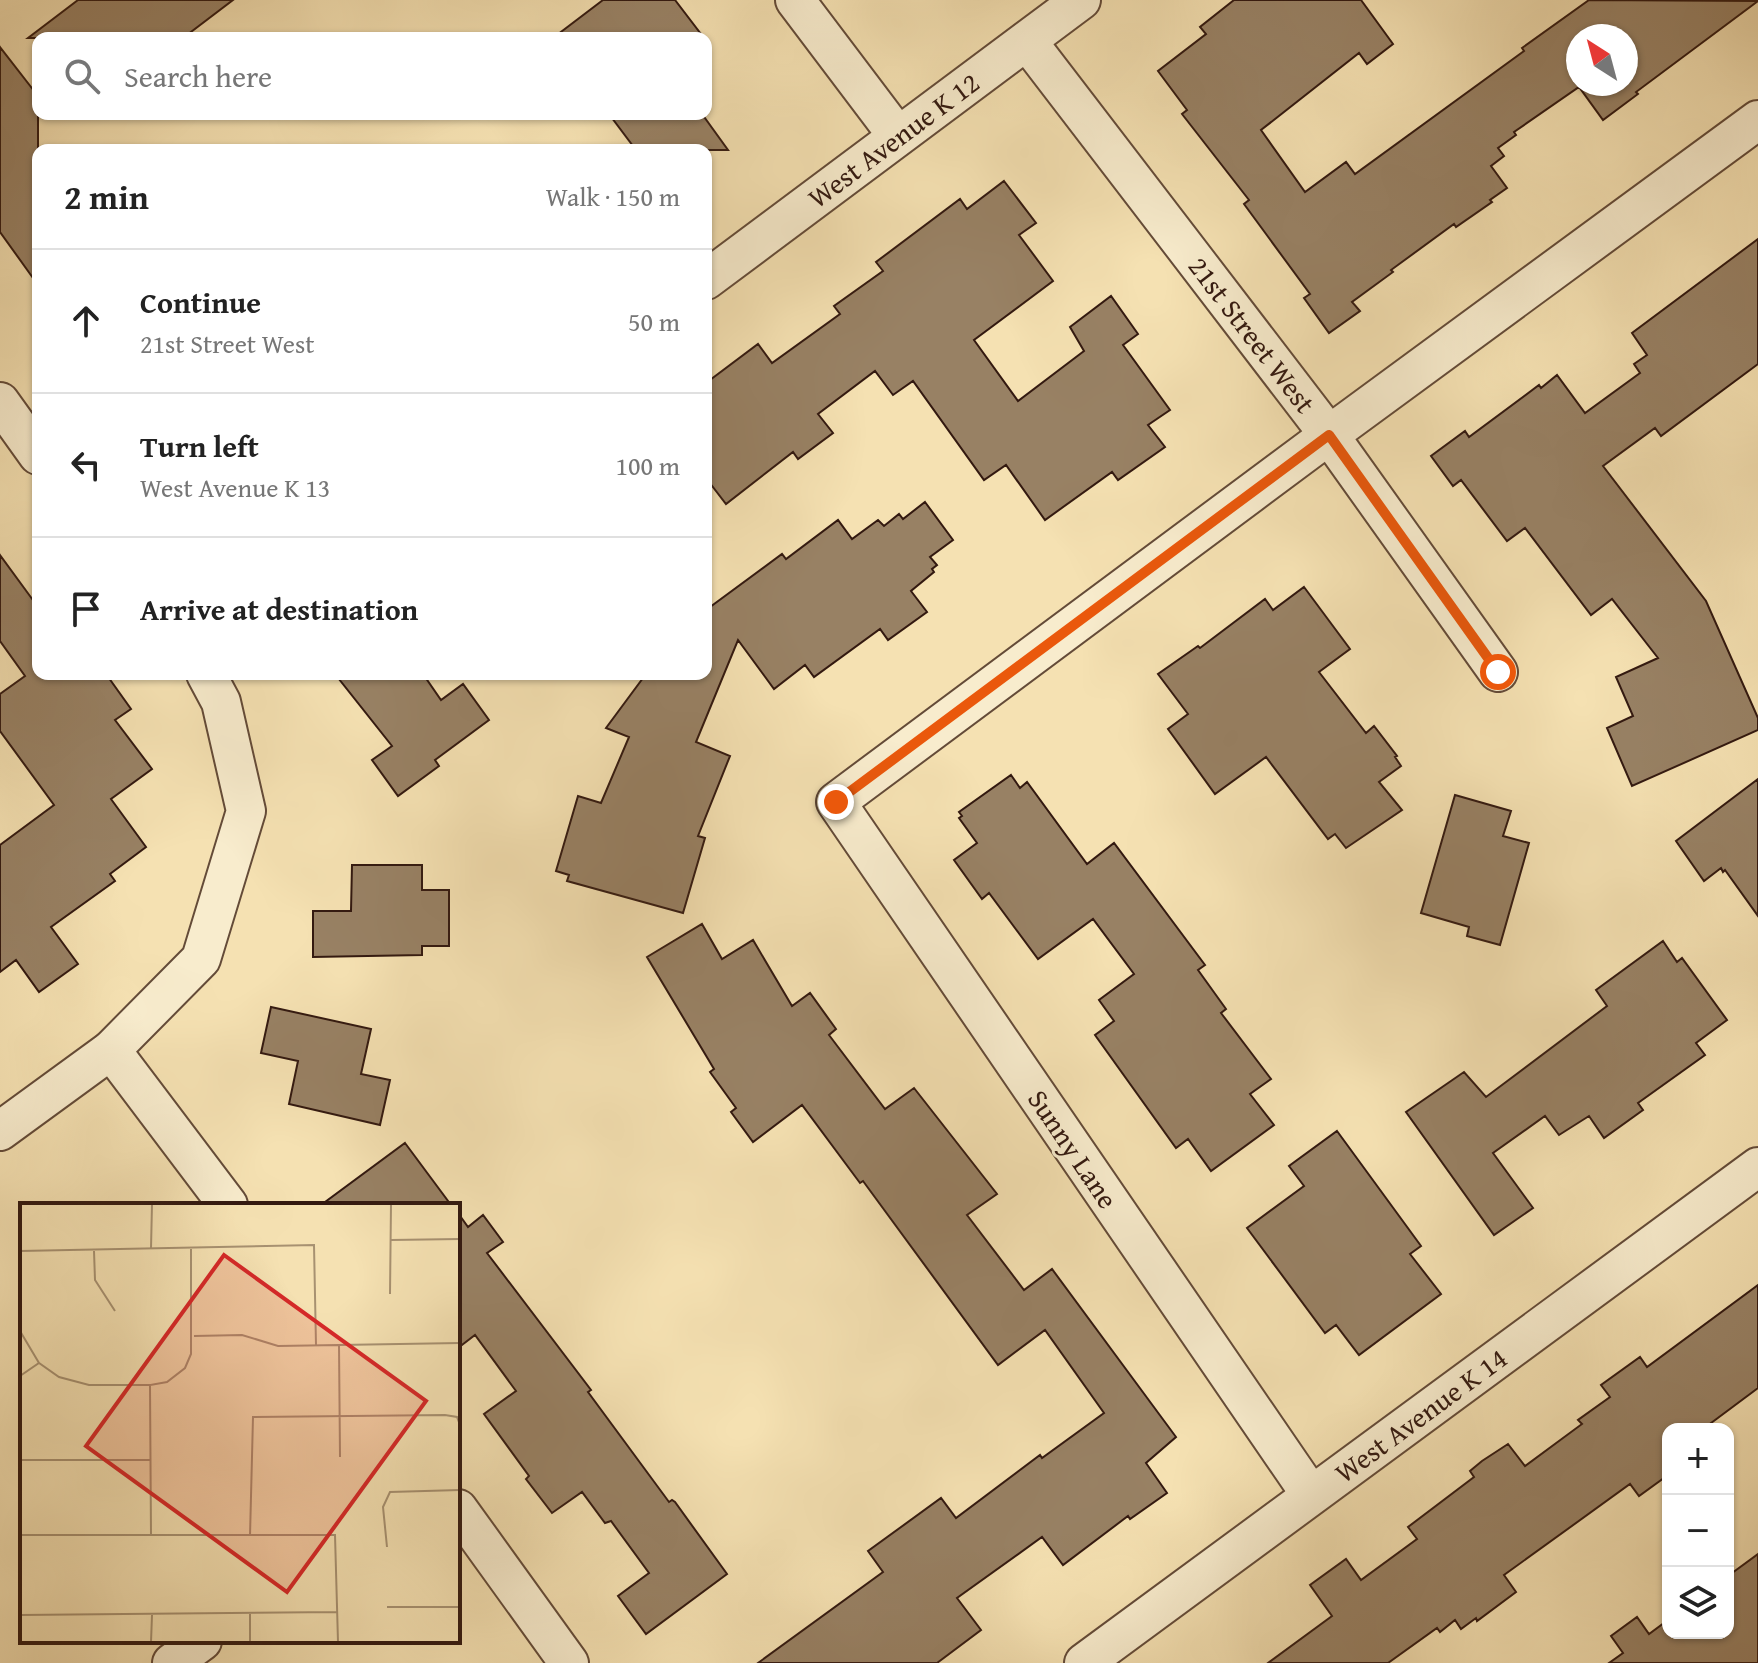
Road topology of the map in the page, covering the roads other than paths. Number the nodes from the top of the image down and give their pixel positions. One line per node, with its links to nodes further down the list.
1 (795, 0): 5 (street)
2 (1081, 0): 3 (street, West Avenue K 12)
3 (1027, 41): 5 (street, West Avenue K 12); 8 (street, 21st Street West)
4 (1758, 120): 8 (street)
5 (897, 135): 6 (street, West Avenue K 12)
6 (712, 275)
7 (0, 402): 9 (street)
8 (1329, 435): 10 (street, 21st Street West); 16 (street, Sunny Lane)
9 (32, 447)
10 (1498, 672)
11 (209, 680): 12 (street)
12 (111, 1050): 13 (street); 15 (street)
13 (0, 1131)
14 (1758, 1167): 16 (street, West Avenue K 14)
15 (226, 1203)
16 (1311, 1495): 21 (street, West Avenue K 14)
17 (460, 1512): 20 (street)
18 (199, 1643): 19 (street)
19 (172, 1663)
20 (569, 1663)
21 (1084, 1663)

